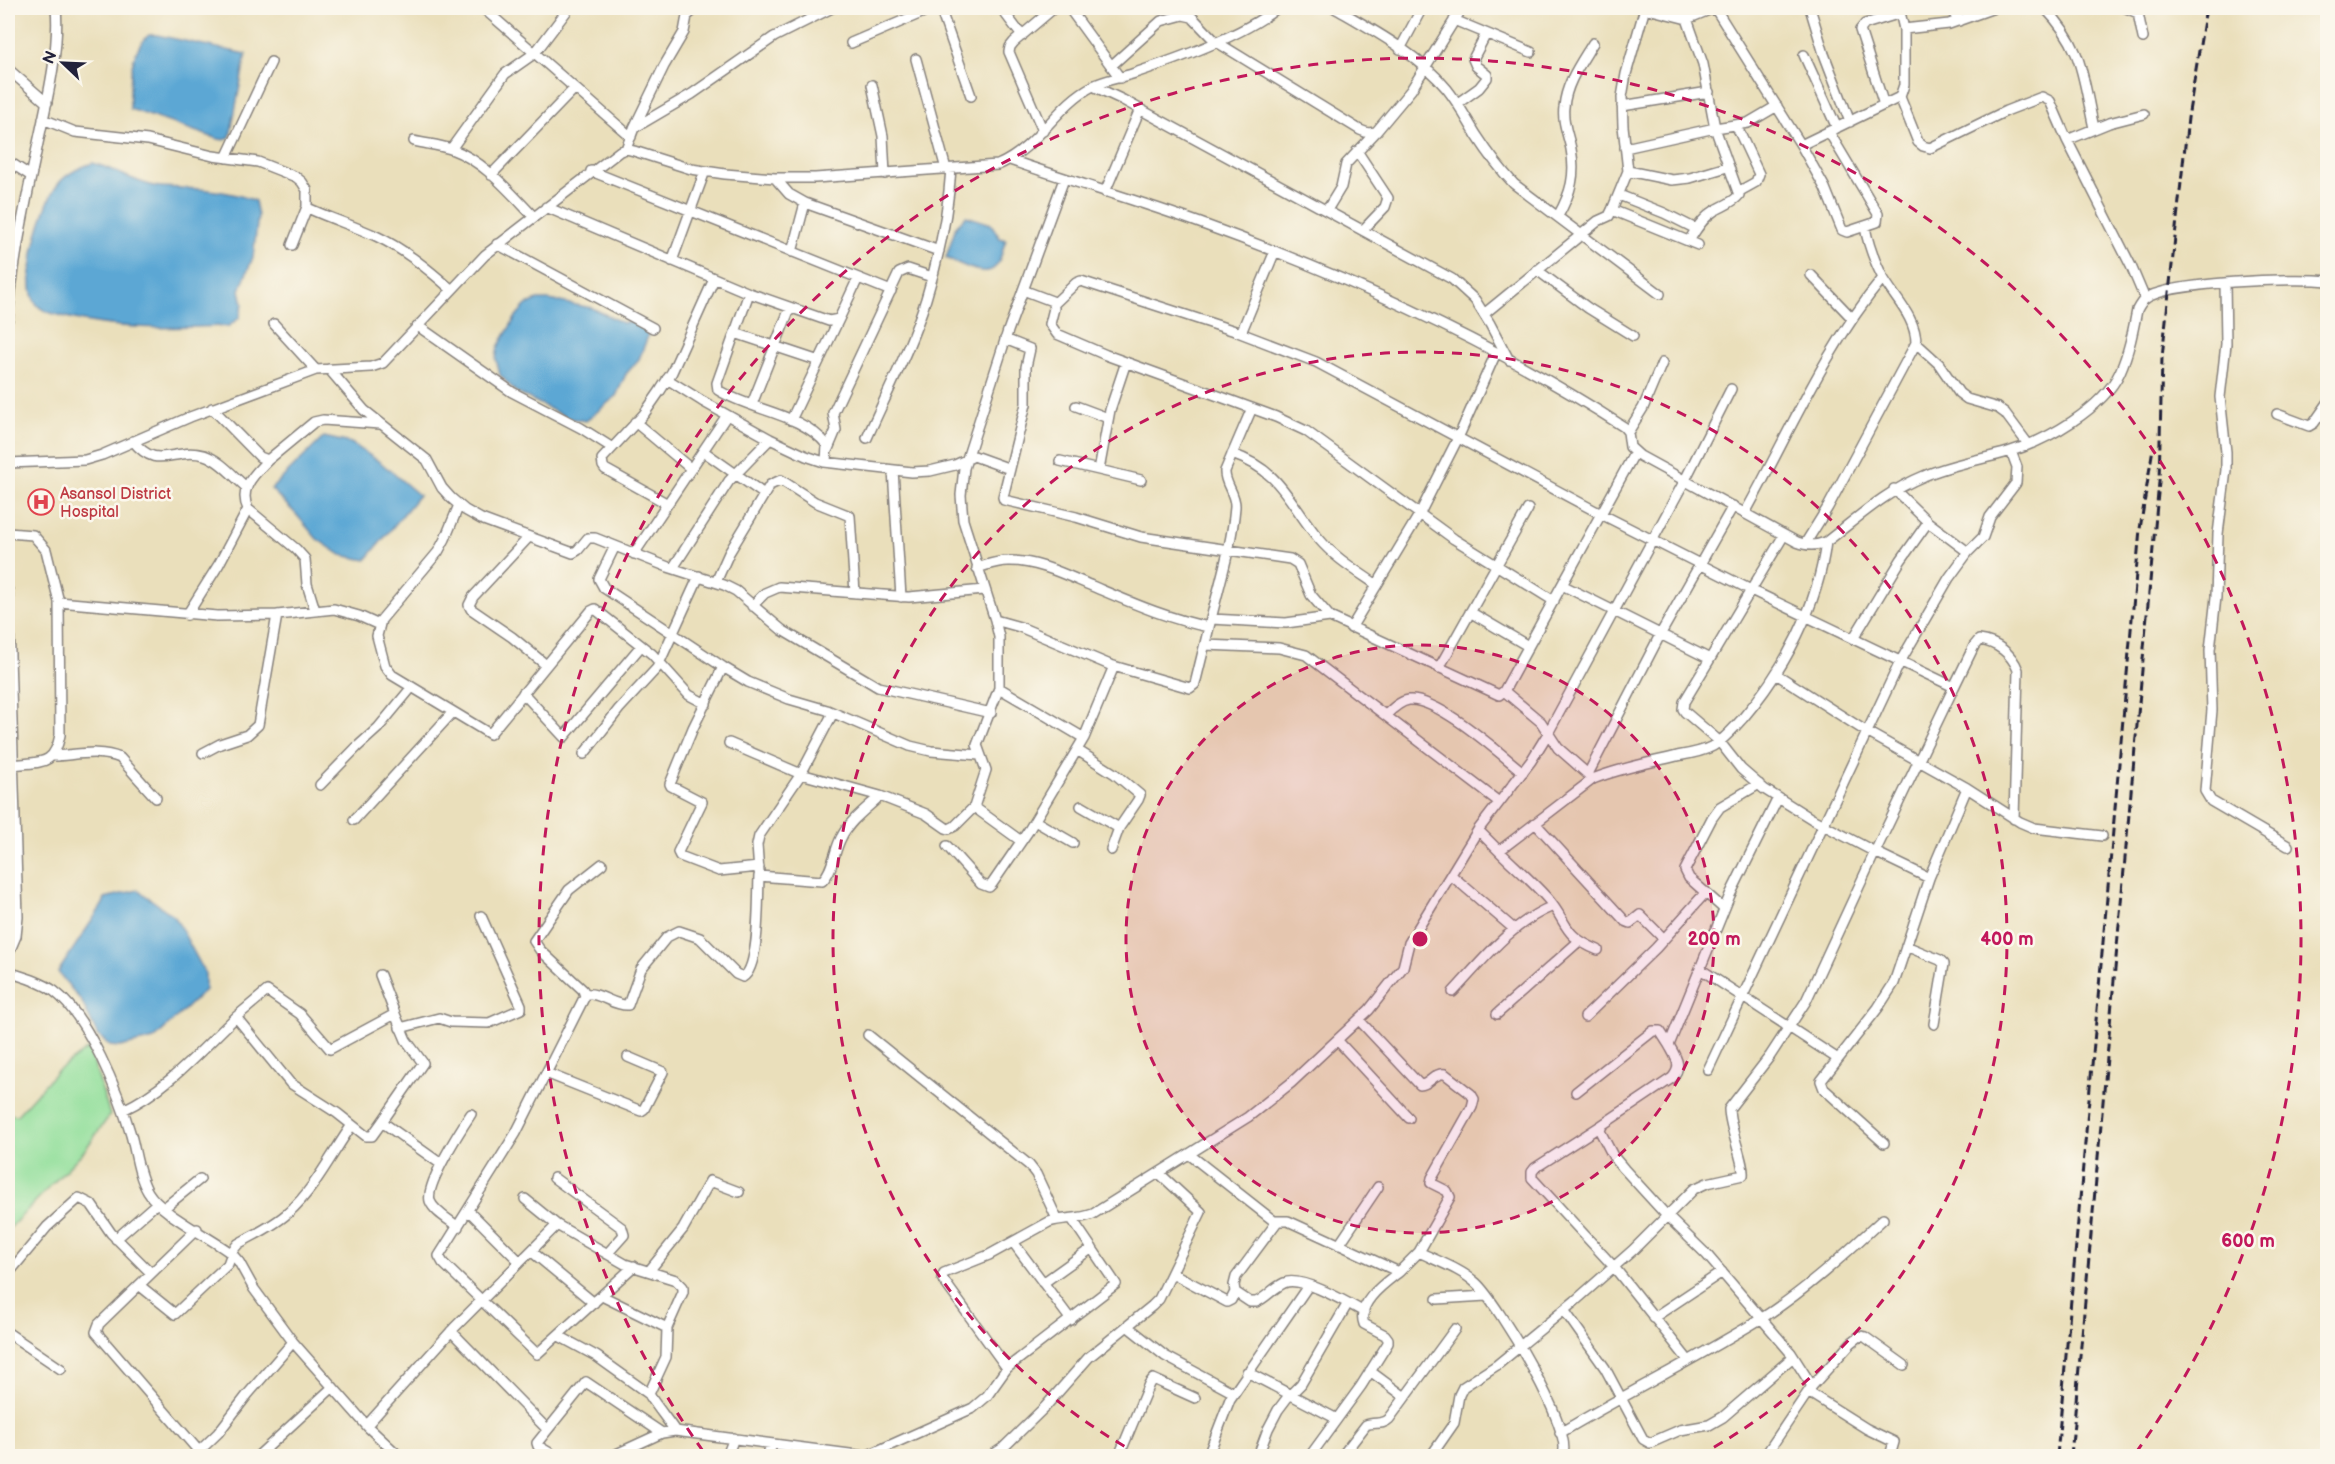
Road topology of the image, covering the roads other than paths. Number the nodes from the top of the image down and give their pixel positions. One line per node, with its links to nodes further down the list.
1 (56, 8): 50 (street)
2 (483, 8): 36 (street)
3 (569, 8): 36 (street)
4 (696, 8): 23 (street)
5 (832, 8): 64 (street)
6 (933, 8): 32 (street)
7 (940, 8): 48 (street)
8 (1001, 8): 29 (street)
9 (1054, 8): 29 (street)
10 (1070, 8): 40 (street)
11 (1276, 8): 31 (street)
12 (1335, 8): 34 (street)
13 (1422, 8): 34 (street)
14 (1462, 8): 25 (street)
15 (1645, 8): 24 (street); 53 (street)
16 (1714, 8): 24 (street); 54 (street)
17 (1809, 8): 58 (street)
18 (1950, 8): 26 (street)
19 (1994, 8): 26 (street)
20 (2045, 8): 61 (street)
21 (2126, 8): 30 (street)
22 (1900, 10): 27 (street); 52 (street)
23 (686, 12): 64 (street)
24 (1687, 18): 47 (street)
25 (1454, 21): 28 (street); 41 (street)
26 (1959, 21): 27 (street)
27 (1904, 28): 49 (street)
28 (1486, 34): 35 (street); 51 (street)
29 (1022, 36): 63 (street)
30 (2143, 38)
31 (1215, 41): 40 (street); 43 (street); 65 (street)
32 (851, 43)
33 (1593, 43): 96 (street)
34 (1400, 49): 41 (street)
35 (1531, 52)
36 (535, 53): 46 (street); 70 (street)
37 (1804, 56): 62 (street)
38 (916, 59): 77 (street)
39 (271, 62): 73 (street)
40 (1111, 66): 43 (street)
41 (1426, 68): 51 (street); 65 (street)
42 (8, 69): 50 (street)
43 (1120, 78): 45 (street)
44 (872, 85): 81 (street)
45 (1093, 86): 55 (street); 63 (street)
46 (575, 88): 64 (street); 82 (street)
47 (1709, 92): 53 (street); 60 (street)
48 (971, 96)
49 (1900, 97): 52 (street); 66 (street)
50 (47, 103): 57 (street)
51 (1458, 103): 96 (street)
52 (1884, 105): 58 (street)
53 (1622, 106): 69 (street)
54 (1778, 106): 59 (street); 68 (street)
55 (1140, 109): 86 (street); 92 (street)
56 (2144, 114): 61 (street)
57 (43, 119): 73 (street); 83 (street)
58 (1850, 122): 62 (street)
59 (1736, 125): 60 (street); 87 (street)
60 (1715, 128): 69 (street); 76 (street)
61 (2094, 128): 66 (street)
62 (1833, 130): 68 (street); 97 (street)
63 (1043, 131): 74 (street)
64 (632, 132): 71 (street)
65 (1376, 132): 72 (street)
66 (2067, 140): 120 (street)
67 (414, 141): 70 (street)
68 (1801, 145): 97 (street)
69 (1625, 148): 80 (street)
70 (451, 149): 82 (street)
71 (626, 149): 78 (street); 79 (street)
72 (1357, 151): 92 (street); 99 (street)
73 (226, 158): 90 (street)
74 (1010, 160): 77 (street); 85 (street)
75 (8, 161): 83 (street)
76 (1727, 167): 80 (street); 87 (street)
77 (948, 169): 81 (street); 103 (street)
78 (591, 171): 91 (street); 94 (street)
79 (705, 171): 84 (street); 94 (street)
80 (1628, 171): 88 (street)
81 (885, 174): 84 (street)
82 (492, 175): 95 (street)
83 (31, 176): 121 (street)
84 (775, 178): 89 (street)
85 (1064, 179): 86 (street); 116 (street)
86 (1105, 192): 104 (street)
87 (1738, 192): 98 (street)
88 (1619, 195): 93 (street); 98 (street)
89 (805, 203): 103 (street); 105 (street)
90 (307, 207): 102 (street); 115 (street)
91 (546, 207): 95 (street); 106 (street)
92 (1327, 210): 99 (street)
93 (1612, 210): 98 (street); 100 (street)
94 (690, 211): 105 (street); 106 (street)
95 (533, 216): 101 (street)
96 (1558, 216): 100 (street)
97 (1864, 227): 111 (street)
98 (1696, 229)
99 (1363, 230): 124 (street)
100 (1582, 236): 107 (street); 119 (street)
101 (497, 244): 115 (street); 130 (street)
102 (292, 246)
103 (939, 251): 109 (street)
104 (1275, 251): 132 (street); 137 (street)
105 (792, 252): 110 (street)
106 (672, 261): 112 (street)
107 (1537, 270): 124 (street); 133 (street)
108 (1811, 274): 125 (street)
109 (932, 277): 117 (street); 158 (street)
110 (858, 278): 117 (street); 127 (street)
111 (1883, 278): 125 (street); 135 (street)
112 (714, 279): 118 (street); 144 (street)
113 (2328, 281): 114 (street)
114 (2225, 283): 120 (street); 289 (street)
115 (452, 290): 129 (street)
116 (1023, 290): 122 (street); 134 (street)
117 (891, 291): 164 (street)
118 (749, 293): 123 (street); 131 (street)
119 (1660, 294)
120 (2145, 299): 162 (street)
121 (8, 302): 126 (street)
122 (1054, 304): 132 (street); 140 (street)
123 (790, 308): 127 (street); 136 (street)
124 (1484, 315): 138 (street)
125 (1852, 318): 189 (street)
126 (8, 319)
127 (839, 319): 139 (street)
128 (274, 324): 143 (street)
129 (418, 326): 142 (street); 163 (street)
130 (653, 328)
131 (735, 333): 136 (street); 147 (street)
132 (1241, 333): 159 (street)
133 (1633, 336)
134 (1005, 339): 169 (street); 175 (street)
135 (1916, 343): 162 (street); 198 (street)
136 (774, 347): 139 (street); 147 (street)
137 (1496, 353): 138 (street); 159 (street)
138 (1509, 360): 157 (street)
139 (819, 361): 154 (street)
140 (1126, 362): 150 (street); 153 (street)
141 (1662, 363): 157 (street)
142 (329, 369): 143 (street); 156 (street)
143 (316, 370): 149 (street)
144 (667, 380): 152 (street); 155 (street)
145 (1731, 389): 180 (street)
146 (2328, 403): 151 (street)
147 (752, 404): 154 (street)
148 (1076, 406): 153 (street)
149 (212, 408): 161 (street); 170 (street)
150 (1252, 408): 168 (street); 191 (street)
151 (2277, 414)
152 (727, 416): 160 (street); 165 (street)
153 (1108, 418): 177 (street)
154 (791, 420): 164 (street)
155 (635, 422): 163 (street); 174 (street)
156 (380, 424): 170 (street); 185 (street)
157 (1628, 432): 167 (street)
158 (867, 438)
159 (1458, 438): 190 (street); 191 (street)
160 (771, 439): 172 (street); 178 (street)
161 (133, 441): 173 (street); 181 (street)
162 (2028, 444): 166 (street)
163 (611, 447): 184 (street)
164 (828, 449): 172 (street)
165 (703, 451): 174 (street); 178 (street)
166 (2011, 451): 182 (street); 201 (street)
167 (1635, 452): 180 (street); 190 (street)
168 (1232, 454): 200 (street); 209 (street)
169 (966, 458): 175 (street); 176 (street); 206 (street)
170 (268, 460): 181 (street)
171 (1060, 461): 177 (street)
172 (826, 462): 176 (street)
173 (8, 463)
174 (690, 468): 184 (street)
175 (1010, 469): 200 (street)
176 (893, 470): 215 (street)
177 (1099, 470): 179 (street)
178 (734, 474): 183 (street); 205 (street)
179 (1141, 480)
180 (1685, 480): 186 (street); 196 (street)
181 (246, 487): 187 (street)
182 (1894, 489): 192 (street); 197 (street)
183 (764, 494): 208 (street); 214 (street)
184 (666, 503): 202 (street)
185 (459, 505): 195 (street); 228 (street)
186 (1733, 506): 189 (street); 203 (street)
187 (248, 509): 219 (street); 222 (street)
188 (1528, 509): 204 (street)
189 (1745, 513): 194 (street)
190 (1601, 514): 196 (street); 210 (street)
191 (1419, 515): 204 (street); 209 (street)
192 (1928, 522): 201 (street); 232 (street)
193 (8, 533): 217 (street)
194 (1784, 535): 198 (street); 213 (street)
195 (529, 537): 199 (street); 239 (street)
196 (1652, 540): 203 (street); 220 (street)
197 (1826, 542): 198 (street); 224 (street)
198 (1804, 544)
199 (615, 546): 202 (street); 230 (street)
200 (1227, 551): 225 (street); 227 (street)
201 (1968, 552): 238 (street)
202 (634, 554): 205 (street)
203 (1700, 564): 213 (street); 231 (street)
204 (1495, 566): 216 (street); 221 (street)
205 (674, 568): 207 (street)
206 (977, 568): 212 (street); 227 (street)
207 (699, 576): 208 (street); 230 (street)
208 (716, 582): 218 (street)
209 (1377, 585): 229 (street)
210 (1562, 585): 216 (street); 220 (street)
211 (8, 590): 265 (street)
212 (984, 590): 215 (street); 226 (street)
213 (1751, 590): 224 (street); 236 (street)
214 (855, 592): 215 (street); 218 (street)
215 (901, 597)
216 (1554, 601): 235 (street)
217 (59, 602): 222 (street); 263 (street)
218 (752, 606): 251 (street)
219 (315, 610): 223 (street); 228 (street)
220 (1613, 610): 231 (street); 255 (street)
221 (1470, 612): 235 (street); 242 (street)
222 (187, 615): 223 (street)
223 (277, 615): 260 (street)
224 (1806, 615): 232 (street); 243 (street)
225 (1330, 617): 227 (street); 229 (street)
226 (995, 620): 240 (street); 246 (street)
227 (1210, 623): 233 (street)
228 (380, 625): 244 (street)
229 (1351, 628): 242 (street)
230 (672, 633): 237 (street); 241 (street)
231 (1660, 635): 236 (street); 268 (street)
232 (1853, 639): 238 (street)
233 (1204, 645): 240 (street); 253 (street)
234 (641, 646): 237 (street); 239 (street); 248 (street)
235 (1528, 646): 247 (street)
236 (1710, 659): 257 (street)
237 (660, 662): 249 (street); 261 (street)
238 (1900, 662): 245 (street); 254 (street)
239 (546, 665): 248 (street)
240 (1114, 666): 256 (street)
241 (723, 667): 249 (street); 252 (street)
242 (1439, 668): 247 (street)
243 (1776, 674): 254 (street); 257 (street)
244 (412, 687): 250 (street); 270 (street)
245 (1954, 687): 264 (street); 278 (street)
246 (999, 688): 251 (street); 256 (street)
247 (1504, 691): 255 (street)
248 (523, 693): 250 (street)
249 (706, 704): 294 (street)
250 (453, 712): 279 (street)
251 (991, 712): 262 (street)
252 (834, 713): 262 (street); 267 (street)
253 (1386, 715): 266 (street); 275 (street)
254 (1867, 732): 264 (street); 282 (street)
255 (1548, 734): 266 (street); 268 (street)
256 (1084, 738): 259 (street)
257 (1719, 741): 268 (street); 269 (street)
258 (729, 743): 267 (street)
259 (1077, 750): 280 (street); 283 (street)
260 (203, 753)
261 (584, 754)
262 (980, 755): 277 (street)
263 (54, 756): 265 (street); 273 (street)
264 (1920, 760): 271 (street); 292 (street)
265 (13, 765): 298 (street)
266 (1523, 772): 275 (street)
267 (801, 774): 272 (street); 294 (street)
268 (1590, 776): 281 (street)
269 (1759, 784): 274 (street); 299 (street)
270 (320, 785)
271 (1967, 788): 278 (street); 297 (street)
272 (880, 796): 277 (street); 294 (street)
273 (156, 798)
274 (1778, 798): 282 (street); 301 (street)
275 (1499, 802): 284 (street)
276 (1082, 806): 283 (street)
277 (974, 807): 286 (street)
278 (2014, 819): 285 (street)
279 (354, 820)
280 (1035, 821): 286 (street); 287 (street)
281 (1535, 823): 291 (street); 304 (street)
282 (1825, 825): 292 (street); 314 (street)
283 (1119, 828): 290 (street)
284 (1478, 830): 291 (street); 295 (street)
285 (2102, 836)
286 (1021, 841): 288 (street)
287 (1073, 843)
288 (946, 846)
289 (2288, 846)
290 (1111, 850)
291 (1499, 851): 300 (street)
292 (1875, 852): 297 (street); 321 (street)
293 (602, 864): 313 (street)
294 (759, 872): 313 (street)
295 (1451, 874): 303 (street); 319 (street)
296 (8, 876): 298 (street)
297 (1929, 878): 306 (street)
298 (17, 882): 308 (street)
299 (1706, 892): 301 (street); 304 (street)
300 (1553, 906): 303 (street); 305 (street)
301 (1725, 909): 309 (street)
302 (481, 916): 322 (street)
303 (1514, 929): 312 (street)
304 (1664, 939): 318 (street)
305 (1578, 942): 307 (street); 316 (street)
306 (1906, 946): 320 (street); 327 (street)
307 (1598, 951)
308 (8, 955)
309 (1700, 969): 314 (street); 325 (street)
310 (8, 972): 331 (street)
311 (380, 975): 315 (street)
312 (1453, 992)
313 (585, 994): 329 (street)
314 (1743, 996): 321 (street); 328 (street)
315 (395, 1014): 317 (street); 322 (street)
316 (1497, 1014)
317 (236, 1017): 331 (street); 335 (street)
318 (1585, 1017)
319 (1359, 1020): 324 (street); 361 (street)
320 (1934, 1024)
321 (1791, 1027): 327 (street); 348 (street)
322 (400, 1028): 334 (street)
323 (868, 1035): 349 (street)
324 (1338, 1041): 333 (street); 338 (street)
325 (1669, 1045): 330 (street); 336 (street)
326 (628, 1057): 329 (street)
327 (1838, 1059): 337 (street)
328 (1708, 1070)
329 (546, 1073): 347 (street)
330 (1576, 1092)
331 (123, 1110): 346 (street)
332 (471, 1114): 339 (street)
333 (1409, 1118)
334 (382, 1122): 335 (street); 339 (street)
335 (352, 1125): 362 (street)
336 (1602, 1125): 348 (street); 366 (street)
337 (1884, 1143)
338 (1190, 1155): 340 (street); 352 (street)
339 (441, 1164): 354 (street)
340 (1160, 1173): 350 (street); 371 (street)
341 (554, 1178): 363 (street)
342 (200, 1179): 346 (street)
343 (1378, 1187): 358 (street)
344 (739, 1192): 367 (street)
345 (525, 1199): 353 (street)
346 (160, 1206): 355 (street); 356 (street)
347 (468, 1210): 354 (street); 364 (street)
348 (1667, 1216): 366 (street); 369 (street)
349 (1057, 1219): 350 (street); 357 (street)
350 (1072, 1219): 359 (street)
351 (1883, 1220): 386 (street)
352 (1277, 1222): 358 (street); 376 (street)
353 (557, 1225): 360 (street); 363 (street)
354 (458, 1227): 380 (street)
355 (197, 1229): 362 (street); 370 (street)
356 (116, 1239): 370 (street); 372 (street)
357 (1013, 1242): 373 (street); 399 (street)
358 (1339, 1245): 368 (street)
359 (1092, 1248): 373 (street); 387 (street)
360 (531, 1251): 364 (street); 381 (street)
361 (1419, 1252): 368 (street); 378 (street)
362 (232, 1254): 374 (street); 394 (street)
363 (607, 1254): 365 (street)
364 (520, 1262): 380 (street)
365 (634, 1266): 367 (street); 377 (street)
366 (1614, 1267): 383 (street); 385 (street)
367 (649, 1271): 389 (street)
368 (1399, 1272): 384 (street)
369 (1722, 1272): 385 (street); 386 (street)
370 (151, 1273): 374 (street)
371 (1172, 1273): 376 (street); 388 (street)
372 (8, 1274)
373 (1043, 1283): 387 (street)
374 (139, 1285): 420 (street)
375 (1308, 1286): 376 (street); 382 (street); 402 (street)
376 (1235, 1292)
377 (602, 1296): 381 (street); 389 (street)
378 (1486, 1296): 379 (street); 395 (street)
379 (1437, 1299)
380 (482, 1300): 391 (street); 393 (street)
381 (594, 1303): 393 (street)
382 (1348, 1303): 384 (street); 407 (street)
383 (1564, 1310): 395 (street); 409 (street)
384 (1364, 1312): 401 (street)
385 (1653, 1318): 397 (street)
386 (1761, 1319): 396 (street); 397 (street)
387 (1071, 1320): 399 (street)
388 (1127, 1326): 405 (street); 429 (street)
389 (667, 1328): 406 (street)
390 (1455, 1329): 408 (street)
391 (451, 1331): 412 (street); 413 (street)
392 (8, 1333): 400 (street)
393 (559, 1336): 406 (street)
394 (293, 1342): 403 (street); 420 (street)
395 (1521, 1346): 416 (street); 435 (street)
396 (1794, 1356): 404 (street); 409 (street)
397 (1688, 1360): 409 (street)
398 (1904, 1365): 404 (street)
399 (1008, 1368): 428 (street)
400 (61, 1369)
401 (1370, 1371): 408 (street); 411 (street)
402 (1247, 1372): 405 (street); 407 (street)
403 (333, 1387): 412 (street); 422 (street)
404 (1810, 1389): 437 (street); 438 (street)
405 (1234, 1392): 431 (street)
406 (649, 1394): 414 (street)
407 (1290, 1395): 411 (street); 432 (street)
408 (1406, 1397): 434 (street)
409 (1620, 1397): 416 (street)
410 (1195, 1398): 430 (street)
411 (1337, 1419): 433 (street)
412 (367, 1425): 423 (street)
413 (547, 1429): 415 (street); 424 (street)
414 (675, 1431): 415 (street); 417 (street)
415 (662, 1433): 425 (street)
416 (1560, 1433): 436 (street)
417 (734, 1438): 418 (street); 426 (street)
418 (773, 1444): 419 (street); 427 (street)
419 (807, 1453): 421 (street)
420 (198, 1455)
421 (848, 1455): 428 (street)
422 (258, 1456)
423 (399, 1456)
424 (555, 1456)
425 (612, 1456)
426 (727, 1456)
427 (766, 1456)
428 (865, 1456)
429 (991, 1456)
430 (1119, 1456)
431 (1208, 1456)
432 (1258, 1456)
433 (1310, 1456)
434 (1342, 1456)
435 (1431, 1456)
436 (1562, 1456)
437 (1765, 1456)
438 (1890, 1456)

